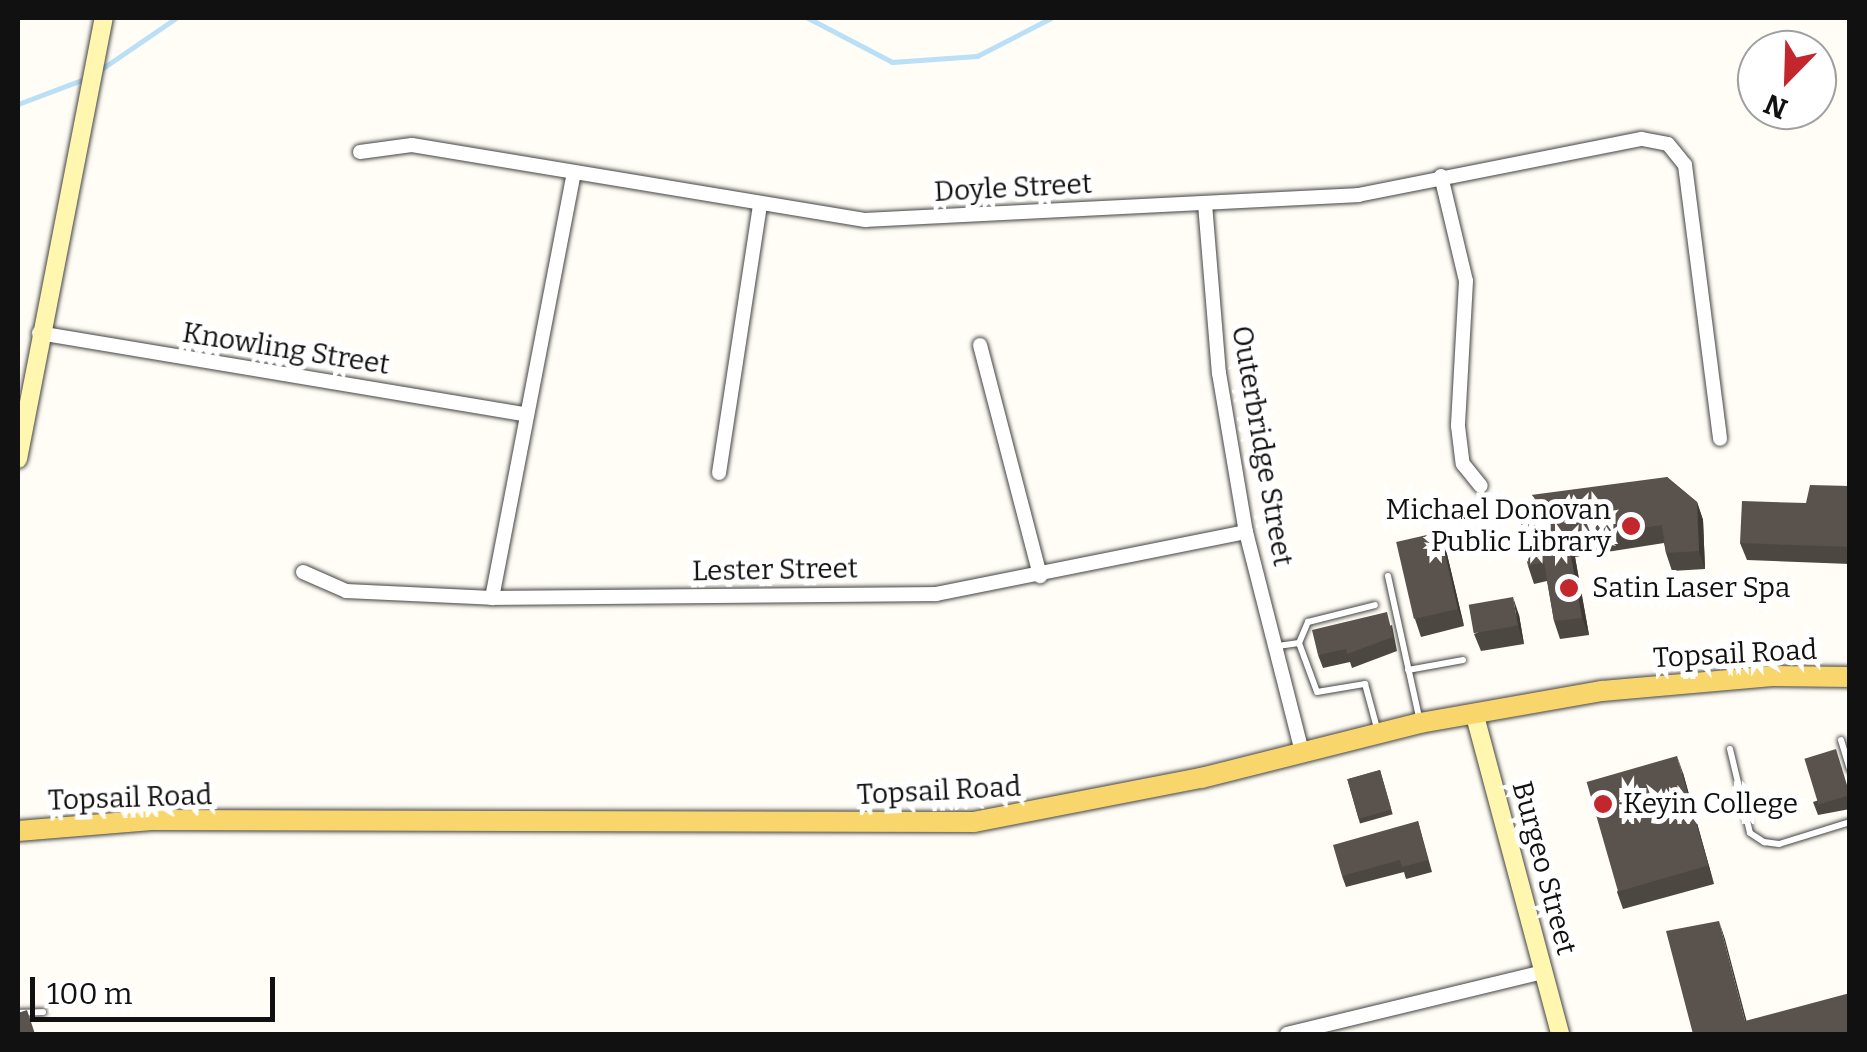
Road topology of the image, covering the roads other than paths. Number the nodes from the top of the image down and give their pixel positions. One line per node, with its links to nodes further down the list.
1 (104, 19): 7 (main road)
2 (360, 152): 3 (street, Doyle Street)
3 (574, 176): 6 (street, Doyle Street); 9 (street)
4 (1441, 176): 5 (street, Doyle Street); 10 (street, Doyle Street); 13 (street)
5 (1206, 204): 6 (street, Doyle Street); 14 (street, Outerbridge Street)
6 (760, 206): 12 (street)
7 (39, 334): 9 (street, Knowling Street); 11 (main road)
8 (980, 345): 16 (street)
9 (525, 414): 18 (street)
10 (1720, 439)
11 (18, 460)
12 (719, 473)
13 (1481, 486)
14 (1246, 532): 16 (street, Lester Street); 21 (street, Outerbridge Street)
15 (303, 572): 18 (street, Lester Street)
16 (1040, 576): 18 (street, Lester Street)
17 (1388, 576): 23 (lane)
18 (492, 598)
19 (1375, 605): 20 (lane)
20 (1300, 642): 21 (lane); 27 (lane)
21 (1278, 646): 30 (street, Outerbridge Street)
22 (1463, 660): 23 (lane)
23 (1408, 670): 26 (lane)
24 (1850, 677): 25 (main road, Topsail Road)
25 (1474, 716): 26 (main road, Topsail Road); 34 (main road, Burgeo Street)
26 (1420, 724): 27 (main road, Topsail Road)
27 (1378, 733): 30 (main road, Topsail Road)
28 (1842, 740): 31 (lane)
29 (1730, 749): 32 (lane)
30 (1302, 752): 33 (main road, Topsail Road)
31 (1850, 770)
32 (1850, 822)
33 (18, 831)
34 (1544, 972): 37 (street); 39 (main road, Burgeo Street)
35 (43, 1012): 36 (lane)
36 (18, 1013)
37 (1332, 1030): 38 (street)
38 (1287, 1034)
39 (1560, 1034)

